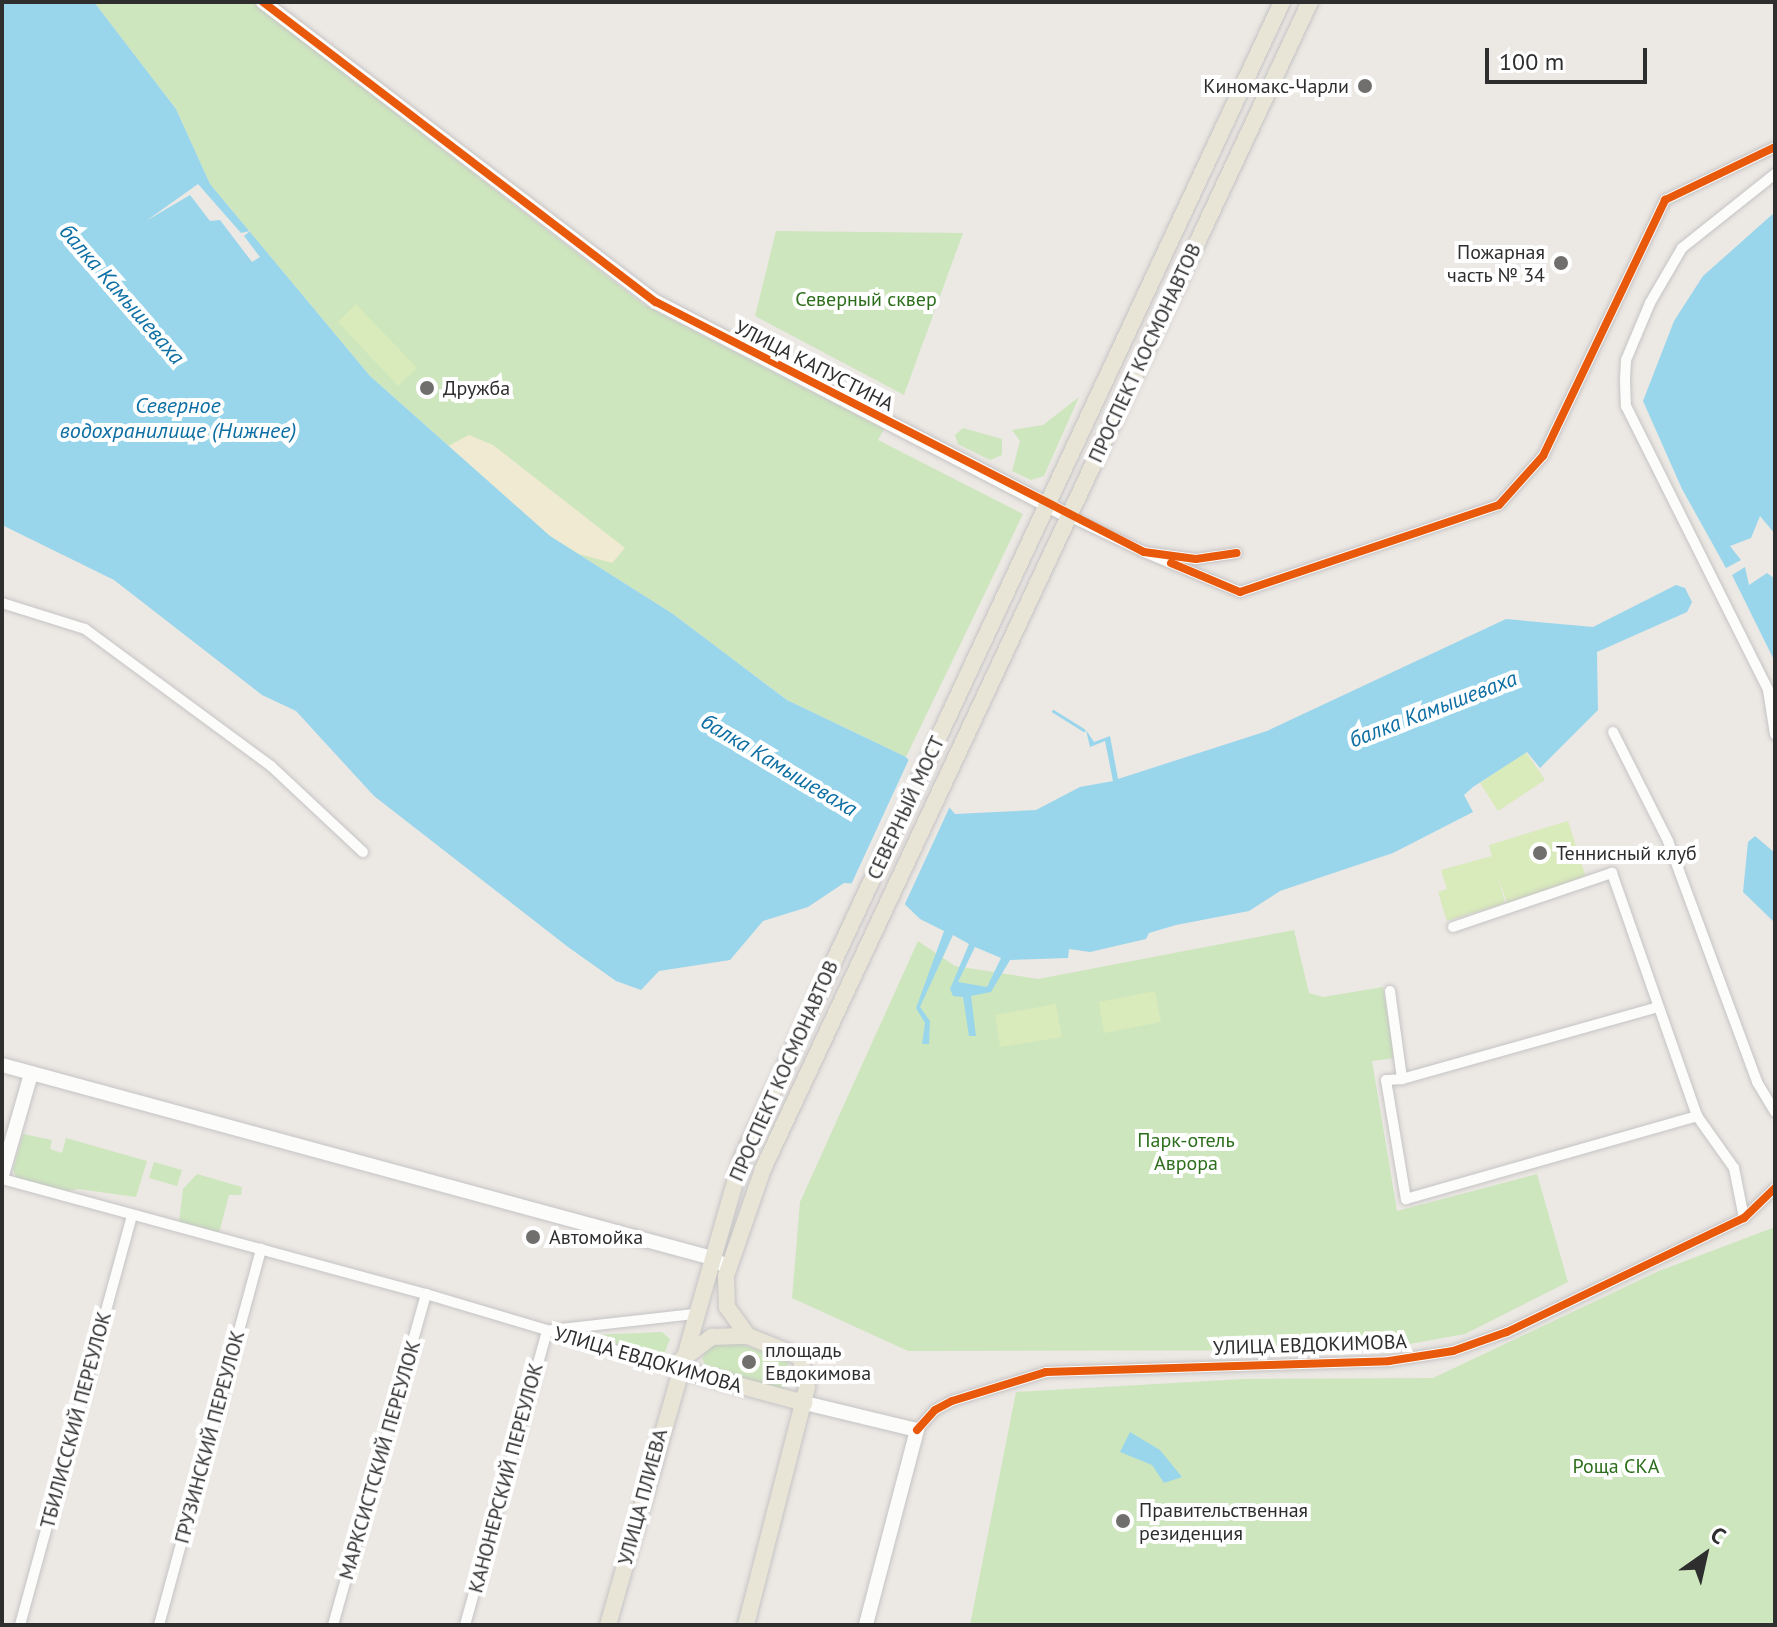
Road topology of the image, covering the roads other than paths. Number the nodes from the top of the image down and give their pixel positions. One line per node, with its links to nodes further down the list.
1 (263, 2): 6 (street, УЛИЦА КАПУСТИНА)
2 (1282, 2): 6 (main road, ПРОСПЕКТ КОСМОНАВТОВ)
3 (1310, 2): 7 (main road, ПРОСПЕКТ КОСМОНАВТОВ)
4 (1775, 147): 8 (street)
5 (1775, 174): 12 (street)
6 (1048, 505): 7 (street, УЛИЦА КАПУСТИНА); 11 (main road, ПРОСПЕКТ КОСМОНАВТОВ)
7 (1069, 516): 8 (street, УЛИЦА КАПУСТИНА); 13 (main road, ПРОСПЕКТ КОСМОНАВТОВ)
8 (1144, 552): 9 (street, УЛИЦА КАПУСТИНА)
9 (1237, 553)
10 (2, 603): 16 (street)
11 (958, 694): 17 (main road, СЕВЕРНЫЙ МОСТ)
12 (1773, 699): 15 (street)
13 (980, 705): 19 (main road, СЕВЕРНЫЙ МОСТ)
14 (1613, 732): 25 (street)
15 (1775, 734)
16 (363, 852)
17 (853, 921): 32 (main road, ПРОСПЕКТ КОСМОНАВТОВ)
18 (1453, 927): 21 (street)
19 (875, 932): 33 (main road, ПРОСПЕКТ КОСМОНАВТОВ)
20 (1390, 991): 24 (street)
21 (1655, 1008): 24 (street); 26 (street)
22 (2, 1065): 23 (street)
23 (31, 1074): 27 (street); 32 (street)
24 (1402, 1079): 26 (street)
25 (1775, 1112)
26 (1697, 1116): 30 (street)
27 (2, 1177): 29 (street, УЛИЦА ЕВДОКИМОВА)
28 (1775, 1188): 30 (street, УЛИЦА ЕВДОКИМОВА)
29 (132, 1215): 31 (street, УЛИЦА ЕВДОКИМОВА); 41 (street, ТБИЛИССКИЙ ПЕРЕУЛОК)
30 (1744, 1218): 40 (street, УЛИЦА ЕВДОКИМОВА)
31 (261, 1249): 34 (street, УЛИЦА ЕВДОКИМОВА); 42 (street, ГРУЗИНСКИЙ ПЕРЕУЛОК)
32 (712, 1258): 33 (street); 35 (main road, ПРОСПЕКТ КОСМОНАВТОВ)
33 (726, 1276): 37 (main road)
34 (426, 1294): 36 (street, УЛИЦА ЕВДОКИМОВА); 43 (street, МАРКСИСТСКИЙ ПЕРЕУЛОК)
35 (694, 1314): 36 (street); 38 (main road, ПРОСПЕКТ КОСМОНАВТОВ)
36 (547, 1331): 38 (street, УЛИЦА ЕВДОКИМОВА); 44 (street, КАНОНЕРСКИЙ ПЕРЕУЛОК)
37 (748, 1336): 38 (main road); 39 (main road)
38 (679, 1365): 39 (main road, УЛИЦА ЕВДОКИМОВА); 45 (main road, УЛИЦА ПЛИЕВА)
39 (805, 1403): 40 (street, УЛИЦА ЕВДОКИМОВА); 46 (main road)
40 (917, 1430): 47 (street)
41 (20, 1625)
42 (159, 1625)
43 (333, 1625)
44 (465, 1625)
45 (608, 1625)
46 (746, 1625)
47 (866, 1625)

